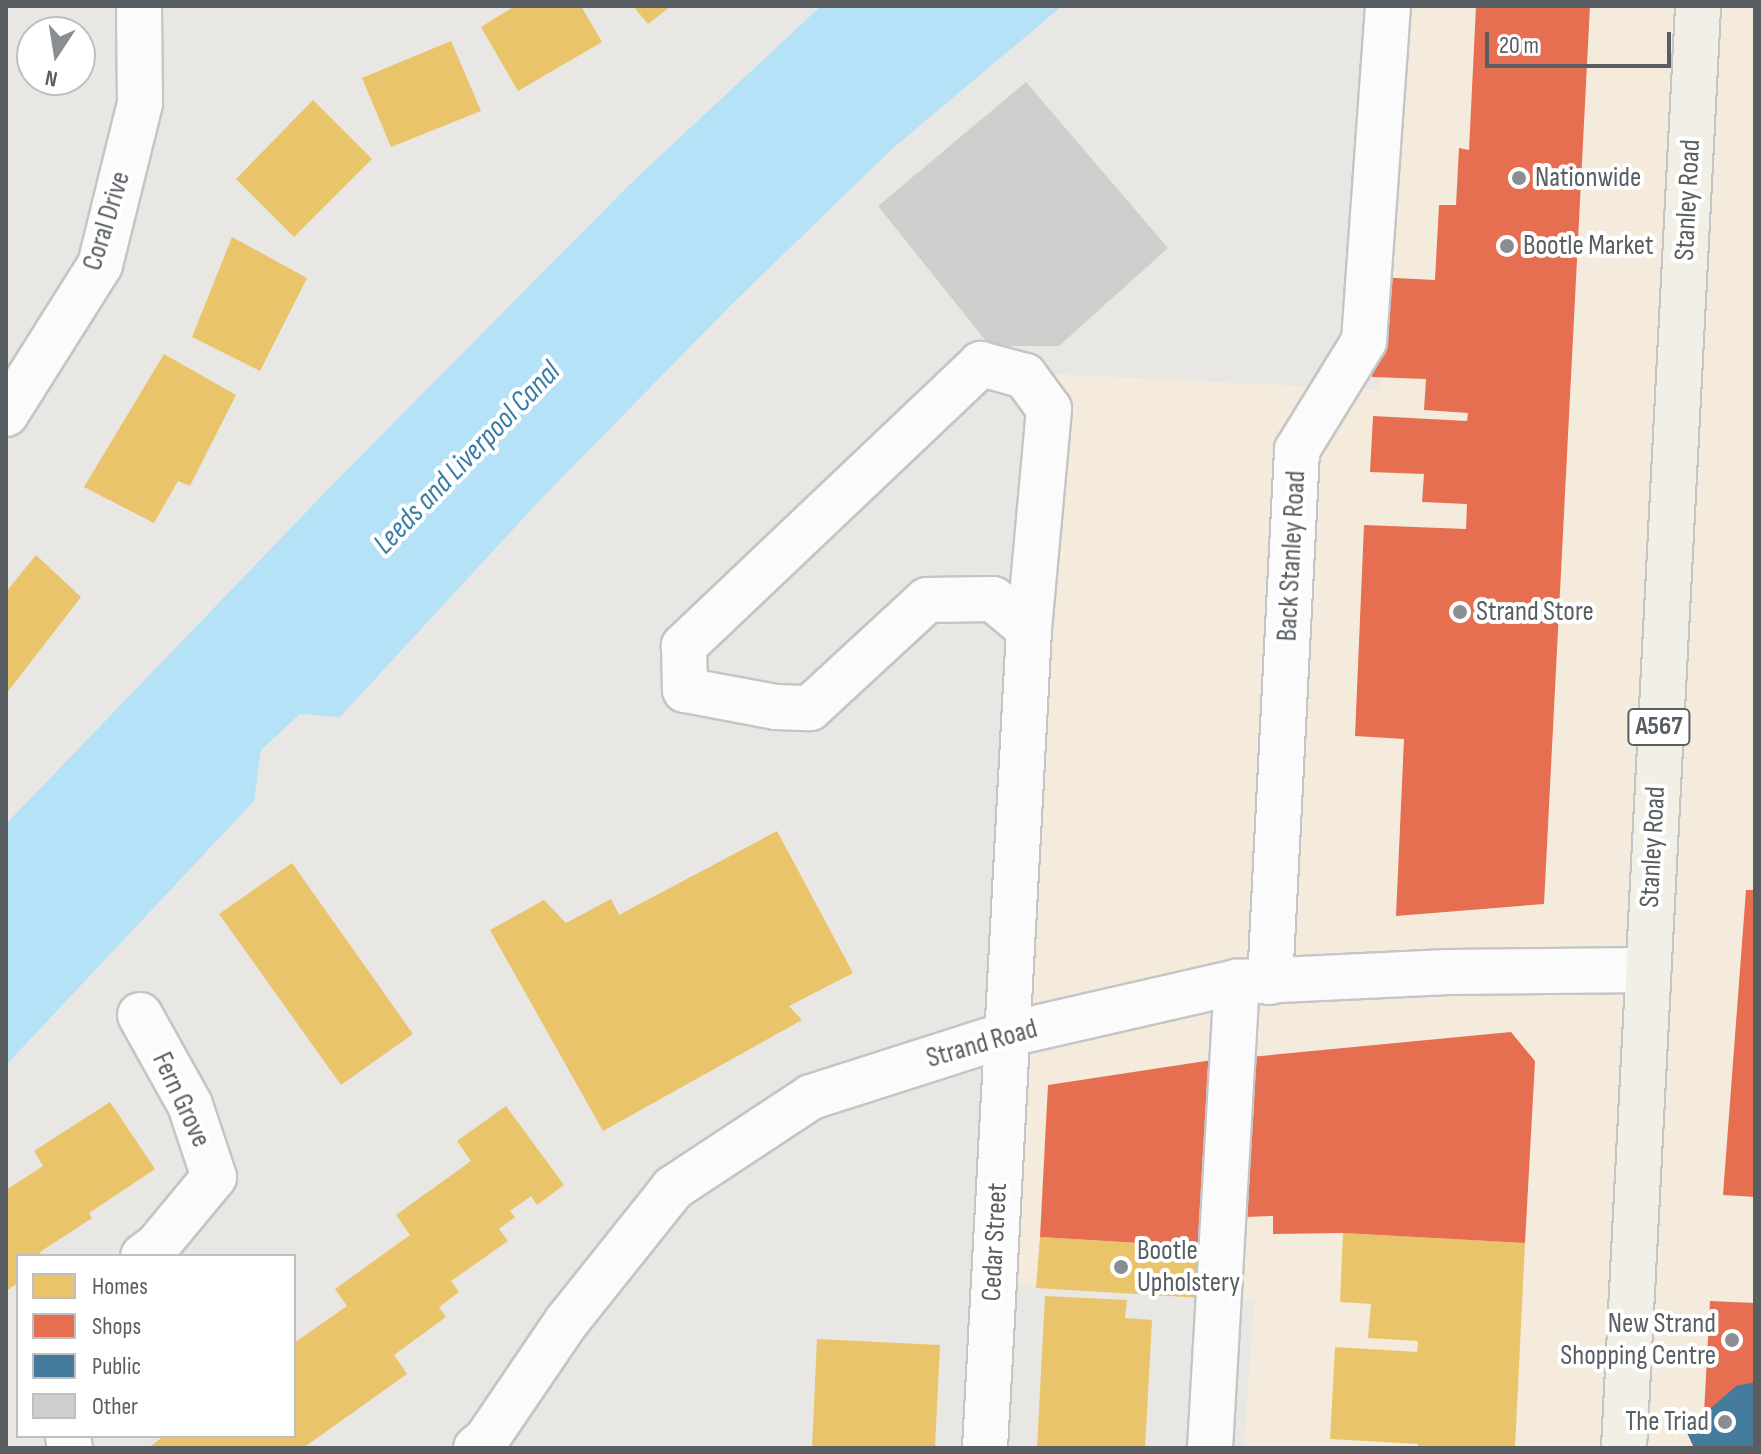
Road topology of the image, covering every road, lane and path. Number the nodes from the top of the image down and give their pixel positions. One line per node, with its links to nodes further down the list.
1 (139, 6): 4 (street, Coral Drive)
2 (1388, 6): 7 (street, Back Stanley Road)
3 (1698, 6): 6 (main road, Stanley Road / A567)
4 (6, 414)
5 (1029, 629): 5 (street, Cedar Street); 9 (street, Cedar Street)
6 (1646, 970): 7 (street, Strand Road); 14 (main road, Stanley Road / A567)
7 (1253, 982): 9 (street, Strand Road); 13 (street, Back Stanley Road)
8 (140, 1015): 10 (street, Fern Grove)
9 (1005, 1035): 11 (street, Strand Road); 12 (street, Cedar Street)
10 (146, 1254)
11 (484, 1445)
12 (985, 1448)
13 (1210, 1448)
14 (1624, 1448)

